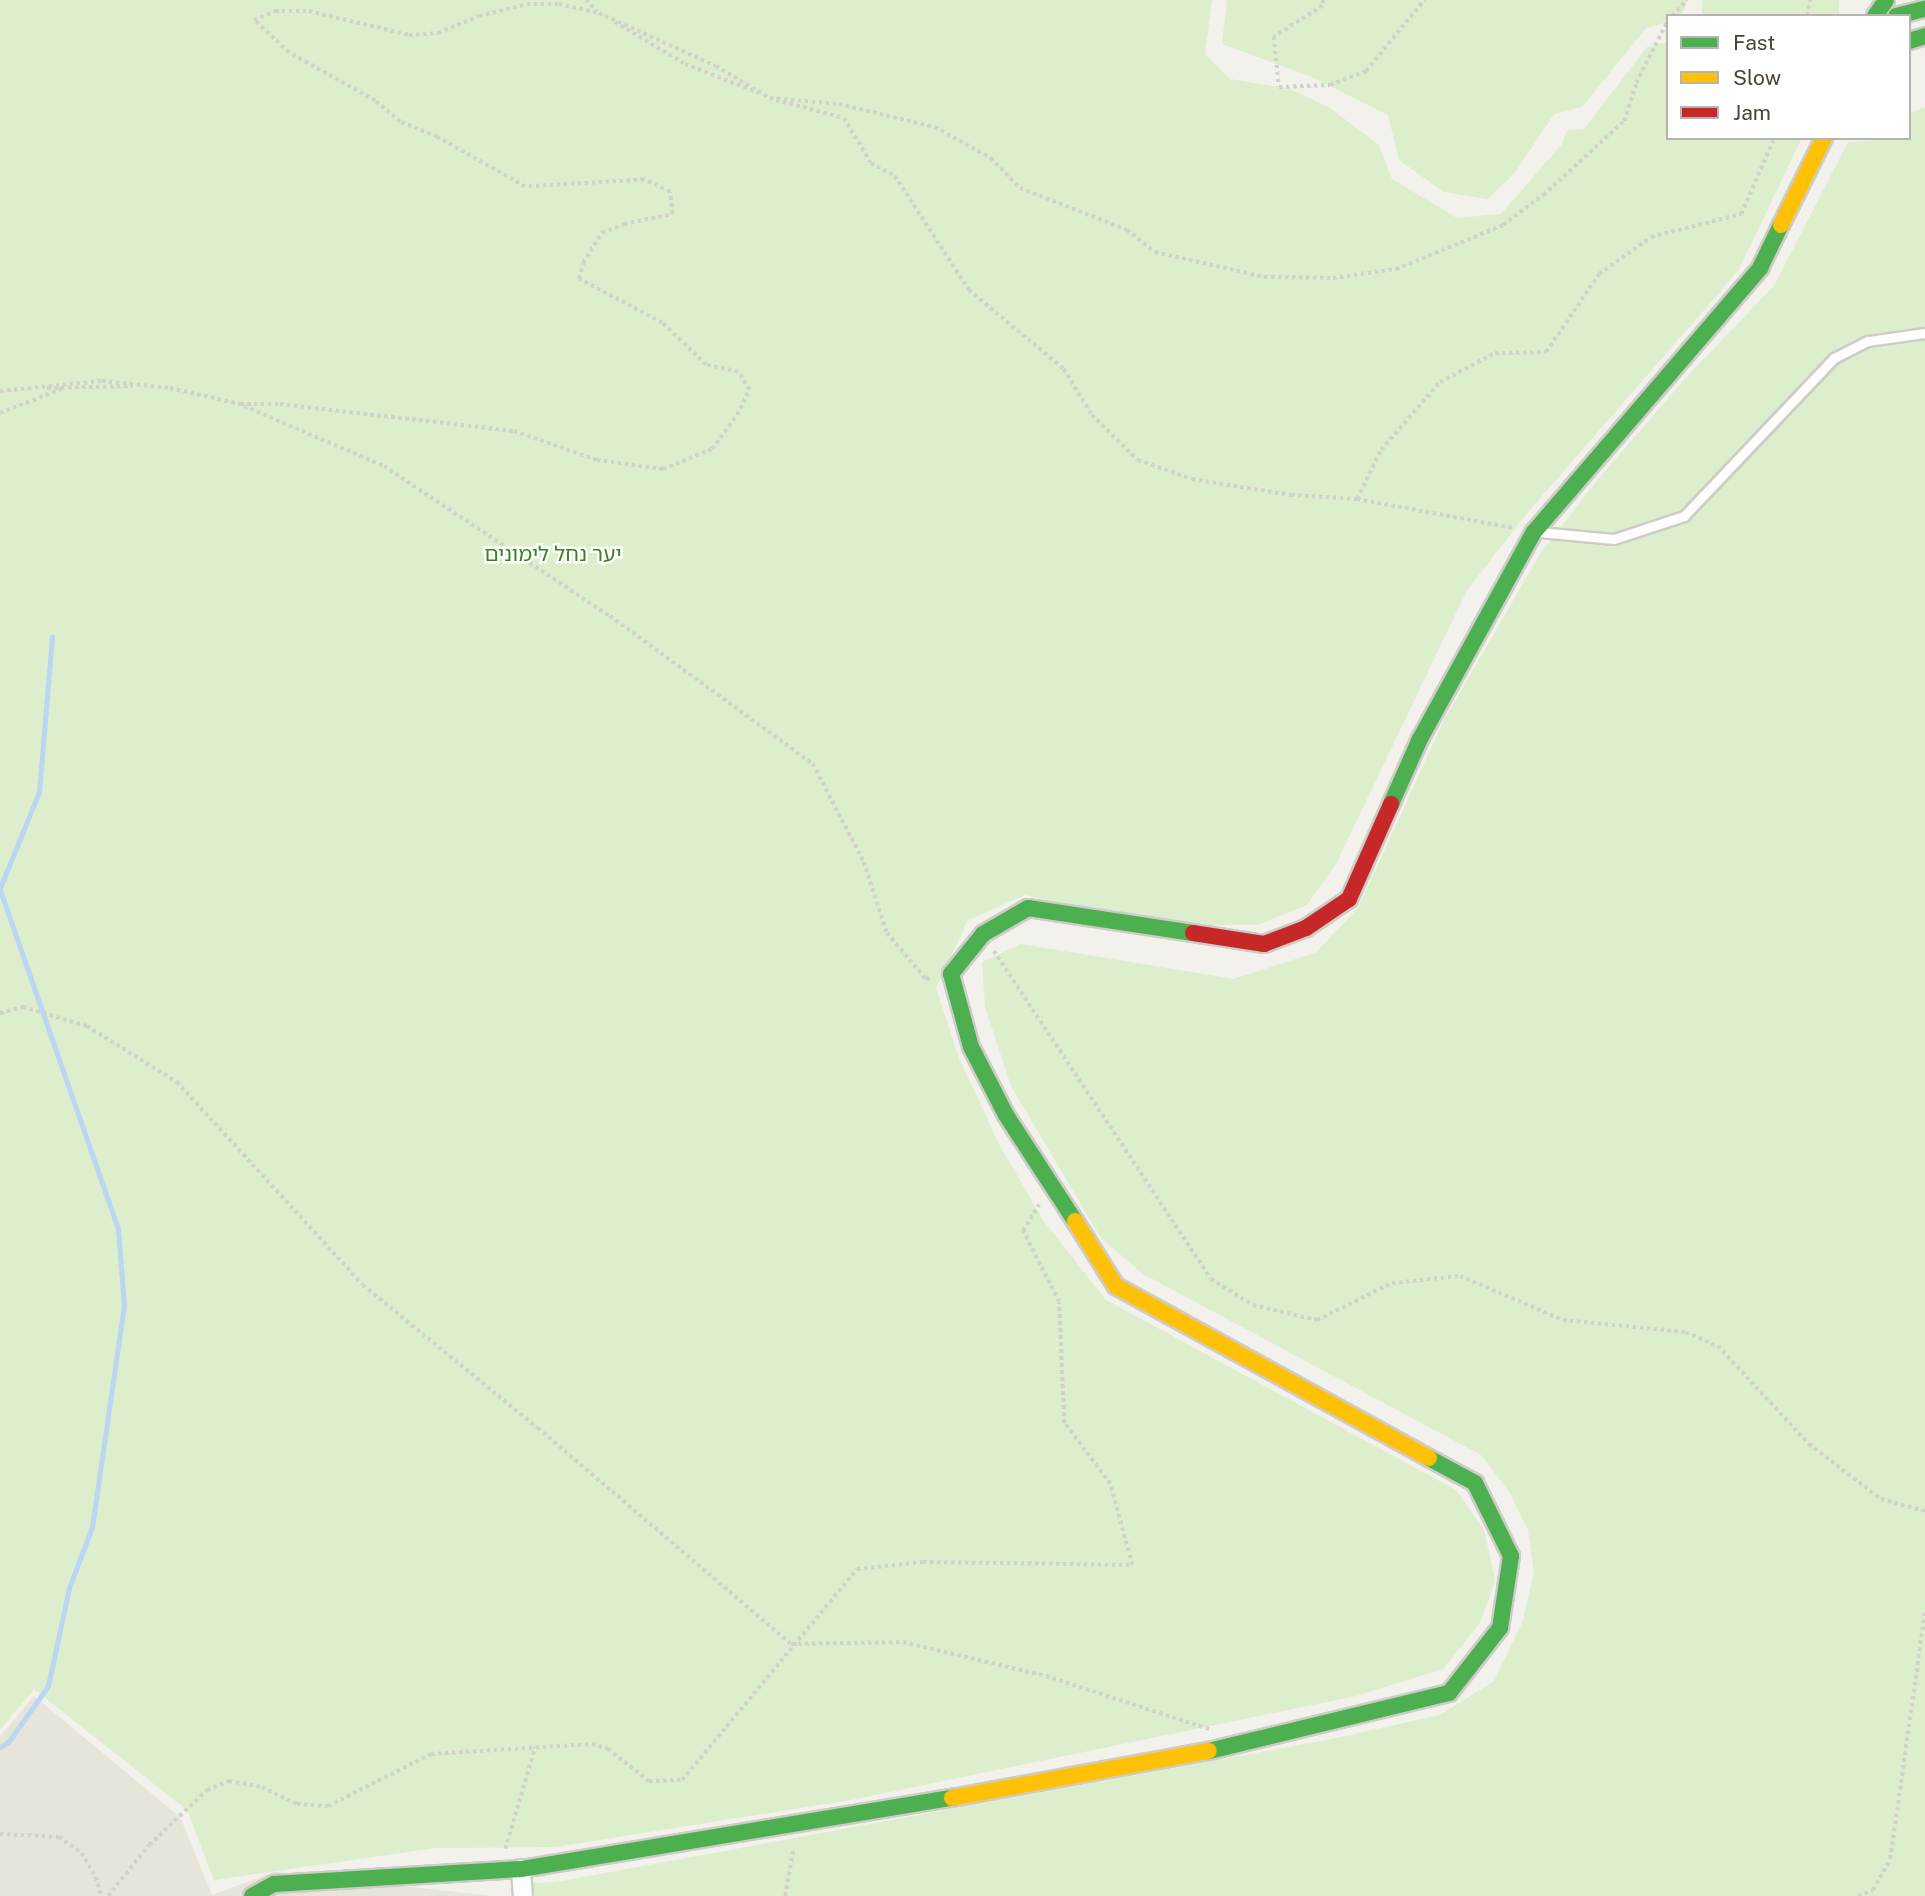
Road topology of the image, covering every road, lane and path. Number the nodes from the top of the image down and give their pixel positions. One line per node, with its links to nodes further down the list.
1 (586, 0): 6 (path)
2 (1323, 0): 3 (path)
3 (1424, 0)
4 (1687, 0): 7 (path)
5 (1925, 9): 8 (main road)
6 (599, 13): 10 (path); 10 (path); 18 (path)
7 (1674, 14)
8 (1904, 14)
9 (1666, 24): 10 (path)
10 (770, 98): 20 (path)
11 (1773, 140): 20 (path)
12 (1823, 140): 21 (main road)
13 (1925, 333): 21 (lane)
14 (148, 386): 15 (path); 16 (path); 18 (path)
15 (22, 388): 16 (path); 17 (path)
16 (63, 388): 19 (path)
17 (0, 389)
18 (240, 404): 23 (path)
19 (0, 413)
20 (1357, 499): 21 (path)
21 (1534, 532): 22 (main road)
22 (983, 934): 23 (main road); 26 (path)
23 (951, 974): 25 (main road)
24 (0, 1013): 28 (path)
25 (1050, 1184): 28 (path); 30 (main road)
26 (1925, 1511)
27 (1925, 1611): 41 (path)
28 (791, 1644): 29 (path); 30 (path)
29 (536, 1747): 34 (path); 37 (path)
30 (1233, 1747): 31 (main road)
31 (797, 1827): 33 (main road); 40 (path)
32 (0, 1833): 36 (path)
33 (521, 1869): 34 (main road); 39 (street)
34 (498, 1871): 35 (main road)
35 (387, 1888): 38 (main road)
36 (101, 1896)
37 (108, 1896)
38 (252, 1896)
39 (523, 1896)
40 (785, 1896)
41 (1858, 1896)

